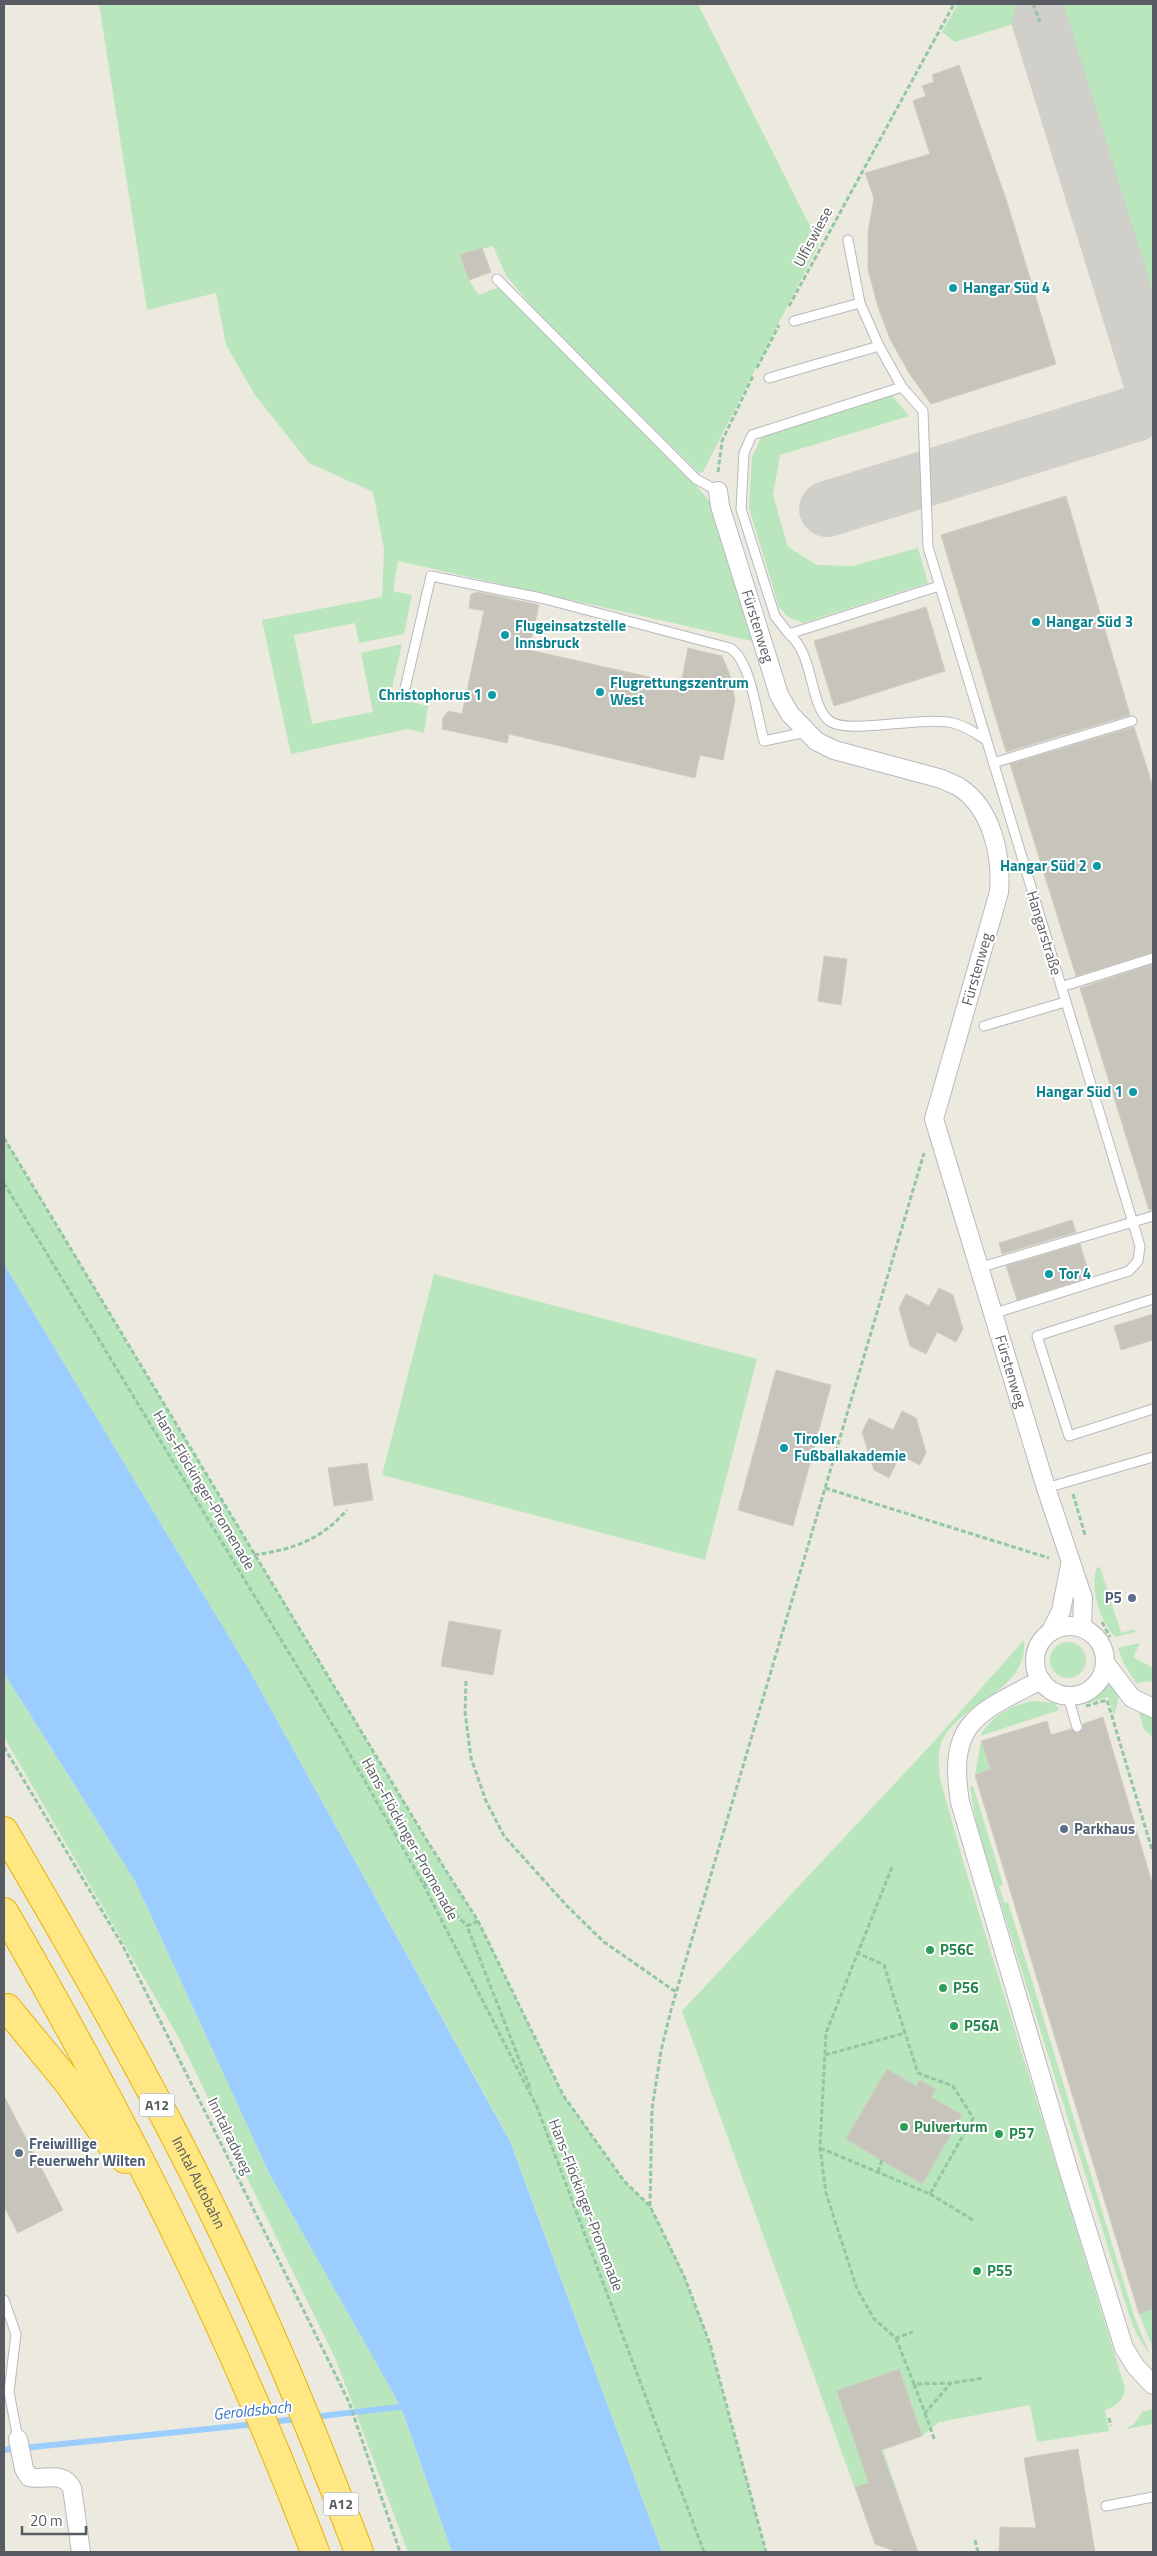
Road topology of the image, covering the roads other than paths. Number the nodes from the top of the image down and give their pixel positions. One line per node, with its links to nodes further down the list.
1 (848, 240): 3 (lane, Hangarstraße)
2 (497, 279): 8 (lane)
3 (860, 303): 4 (lane); 5 (lane, Hangarstraße)
4 (794, 321)
5 (879, 346): 6 (lane); 7 (lane, Hangarstraße)
6 (769, 378)
7 (902, 387): 9 (lane, Hangarstraße); 10 (lane)
8 (718, 491): 13 (street, Fürstenweg)
9 (939, 586): 10 (lane); 14 (lane, Hangarstraße)
10 (789, 634): 14 (lane)
11 (403, 697): 13 (lane)
12 (1132, 721): 15 (lane)
13 (806, 732): 22 (street, Fürstenweg)
14 (986, 740): 15 (lane, Hangarstraße)
15 (993, 763): 17 (lane, Hangarstraße)
16 (1153, 958): 17 (lane)
17 (1061, 987): 18 (lane, Hangarstraße)
18 (1065, 1002): 19 (lane); 21 (lane, Hangarstraße)
19 (984, 1026)
20 (1153, 1216): 21 (lane)
21 (1134, 1222): 22 (lane); 24 (lane, Hangarstraße)
22 (978, 1268): 24 (street, Fürstenweg)
23 (1153, 1299): 25 (lane)
24 (992, 1314): 27 (street, Fürstenweg)
25 (1153, 1409)
26 (1153, 1457): 27 (lane)
27 (1046, 1488): 28 (street, Fürstenweg)
28 (1070, 1565): 29 (street, Fürstenweg); 30 (street, Fürstenweg)
29 (1082, 1628): 30 (street); 31 (street)
30 (1052, 1631): 32 (street)
31 (1106, 1664): 33 (street); 34 (street)
32 (1041, 1680): 33 (street); 41 (street)
33 (1073, 1703): 35 (lane)
34 (1153, 1708)
35 (1077, 1727)
36 (4, 1831): 47 (highway, Inntal Autobahn / A12)
37 (4, 1912): 39 (highway, A12)
38 (5, 2008): 39 (highway)
39 (154, 2188): 46 (highway, A12)
40 (4, 2300): 42 (lane)
41 (1153, 2385)
42 (19, 2447): 45 (street)
43 (1153, 2497): 44 (lane)
44 (1106, 2506)
45 (81, 2552)
46 (315, 2552)
47 (358, 2552)

